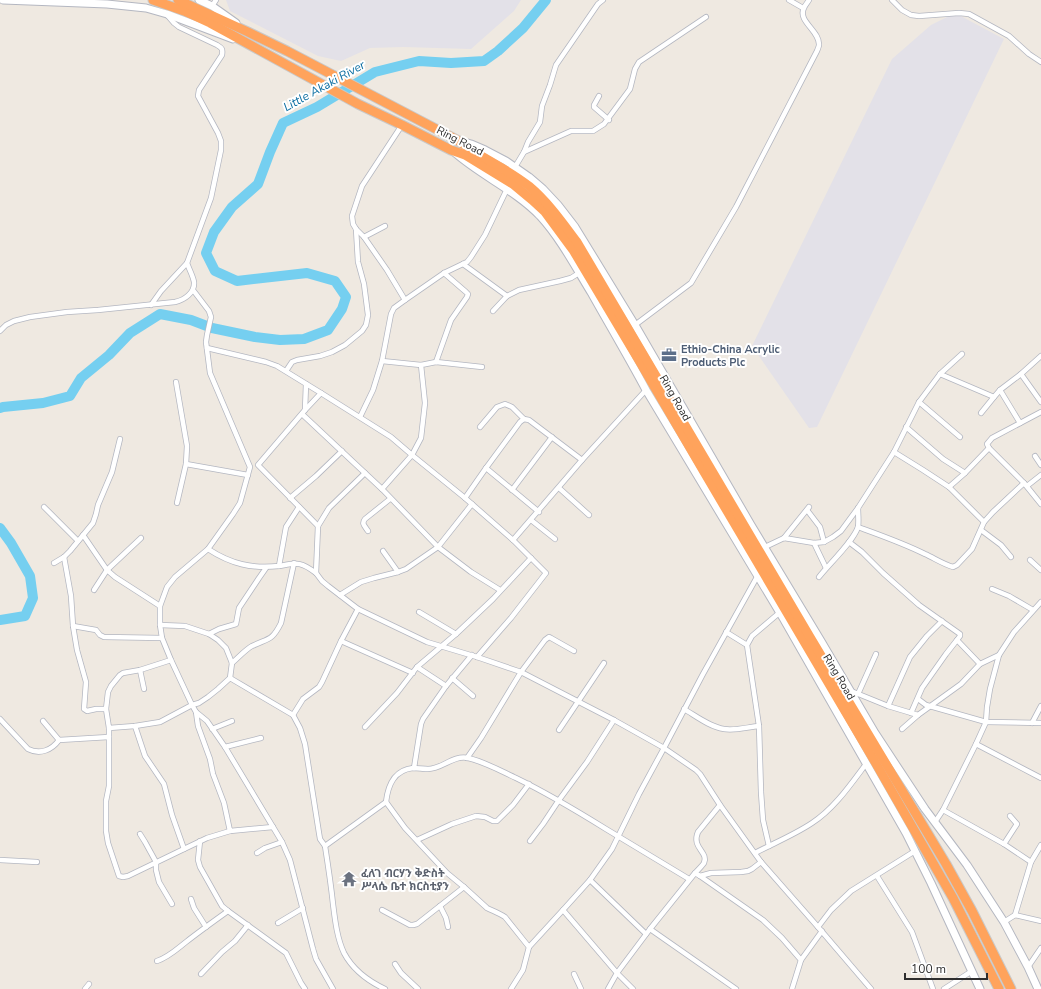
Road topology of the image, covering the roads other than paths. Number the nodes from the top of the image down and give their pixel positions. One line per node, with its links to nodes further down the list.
1 (3, 0): 11 (street)
2 (153, 0): 14 (highway, Ring Road)
3 (178, 0): 13 (highway, Ring Road)
4 (199, 0): 9 (street)
5 (602, 0): 21 (street)
6 (789, 0): 10 (street)
7 (809, 0): 10 (street)
8 (892, 0): 15 (street)
9 (214, 3): 13 (street)
10 (803, 8): 36 (street)
11 (168, 14): 14 (street); 27 (street)
12 (706, 17): 17 (street)
13 (248, 32): 19 (highway, Ring Road)
14 (245, 42): 18 (highway, Ring Road)
15 (1041, 62)
16 (598, 96): 17 (street)
17 (609, 120): 21 (street)
18 (402, 125): 20 (highway, Ring Road); 25 (street)
19 (457, 140): 22 (street); 289 (highway, Ring Road)
20 (451, 150): 23 (street); 288 (highway, Ring Road)
21 (524, 152): 22 (street)
22 (515, 167): 36 (street)
23 (507, 189): 28 (street); 30 (street)
24 (385, 226): 26 (street)
25 (356, 229): 26 (street); 45 (street)
26 (364, 237): 33 (street)
27 (187, 263): 31 (street); 34 (street)
28 (463, 264): 29 (street); 32 (street)
29 (444, 273): 33 (street); 42 (street)
30 (579, 273): 32 (street); 50 (street)
31 (193, 290): 34 (street); 38 (street)
32 (507, 296): 35 (street)
33 (405, 300): 41 (street)
34 (151, 305): 37 (street)
35 (493, 311)
36 (635, 325): 114 (street)
37 (0, 331)
38 (207, 348): 45 (street); 76 (street)
39 (962, 354): 46 (street)
40 (1041, 356): 47 (street)
41 (382, 361): 43 (street); 59 (street)
42 (436, 362): 43 (street); 44 (street)
43 (421, 365): 70 (street)
44 (482, 367)
45 (286, 371): 49 (street)
46 (940, 374): 53 (street); 54 (street)
47 (1021, 374): 51 (street); 55 (street)
48 (176, 382): 73 (street)
49 (306, 384): 52 (street); 56 (street)
50 (646, 390): 72 (street); 130 (street)
51 (1000, 390): 53 (street); 61 (street)
52 (321, 393): 56 (street); 59 (street)
53 (994, 397): 58 (street)
54 (919, 402): 63 (street); 65 (street)
55 (1041, 402)
56 (304, 412): 68 (street); 75 (street)
57 (1041, 412): 61 (street)
58 (981, 413)
59 (360, 418): 70 (street)
60 (524, 419): 62 (street); 64 (street); 77 (street)
61 (1020, 423): 67 (street)
62 (480, 427)
63 (906, 427): 69 (street); 79 (street)
64 (552, 437): 72 (street); 86 (street)
65 (960, 437)
66 (120, 439): 104 (street)
67 (989, 448): 79 (street); 82 (street)
68 (342, 451): 78 (street); 87 (street)
69 (894, 452): 83 (street); 95 (street)
70 (412, 455): 85 (street); 89 (street)
71 (1035, 456): 74 (street)
72 (582, 460): 84 (street)
73 (186, 464): 80 (street); 90 (street)
74 (1041, 465)
75 (258, 466): 76 (street); 87 (street)
76 (250, 467): 80 (street)
77 (486, 468): 86 (street); 89 (street)
78 (365, 473): 85 (street); 100 (street)
79 (965, 473): 83 (street)
80 (248, 475): 115 (street)
81 (1041, 475): 82 (street)
82 (1025, 485): 92 (street); 99 (street)
83 (949, 487): 99 (street)
84 (559, 488): 96 (street); 97 (street)
85 (382, 489): 88 (street)
86 (512, 490): 96 (street)
87 (290, 498): 94 (street)
88 (390, 498): 102 (street); 113 (street)
89 (465, 498): 91 (street)
90 (177, 503)
91 (472, 504): 108 (street); 113 (street)
92 (1041, 504)
93 (44, 507): 109 (street)
94 (299, 507): 100 (street); 123 (street)
95 (858, 508): 101 (street); 110 (street)
96 (539, 512): 98 (street)
97 (589, 515)
98 (531, 520): 107 (street); 108 (street)
99 (984, 522): 103 (street)
100 (318, 526): 128 (street)
101 (858, 528): 103 (street); 111 (street)
102 (368, 530)
103 (981, 530): 118 (street)
104 (83, 535): 109 (street); 126 (street)
105 (141, 538): 126 (street)
106 (784, 538): 110 (street); 112 (street); 114 (street)
107 (555, 539)
108 (513, 540): 119 (street)
109 (78, 541): 117 (street)
110 (824, 542): 112 (street)
111 (849, 542): 125 (street); 142 (street)
112 (814, 543): 125 (street)
113 (438, 547): 129 (street); 134 (street)
114 (765, 547): 169 (street)
115 (208, 549): 124 (street); 137 (street)
116 (382, 551): 129 (street)
117 (64, 557): 121 (street); 144 (street)
118 (1011, 557)
119 (531, 558): 134 (street); 156 (street)
120 (1030, 560): 127 (street)
121 (54, 563)
122 (294, 563): 123 (street); 128 (street); 158 (street)
123 (279, 566): 124 (street)
124 (266, 568): 146 (street)
125 (826, 568): 131 (street)
126 (107, 570): 133 (street); 137 (street)
127 (1041, 570)
128 (316, 572): 135 (street)
129 (398, 572): 135 (street)
130 (757, 577): 141 (street); 145 (street)
131 (819, 577)
132 (992, 589): 139 (street)
133 (94, 590)
134 (500, 590): 147 (street)
135 (340, 596): 138 (street)
136 (1041, 602): 139 (street)
137 (160, 606): 143 (street)
138 (358, 609): 150 (street); 152 (street)
139 (1034, 610): 155 (street)
140 (419, 612): 147 (street)
141 (779, 613): 151 (street); 205 (street)
142 (942, 620): 149 (street); 175 (street)
143 (160, 625): 146 (street); 148 (street)
144 (73, 626): 148 (street); 178 (street)
145 (726, 632): 151 (street); 179 (street)
146 (208, 634): 158 (street)
147 (456, 634): 152 (street)
148 (162, 638): 157 (street)
149 (958, 640): 160 (street); 172 (street)
150 (341, 641): 164 (street); 182 (street)
151 (747, 645): 192 (street)
152 (440, 646): 156 (street); 161 (street)
153 (574, 651): 163 (street)
154 (876, 654): 170 (street)
155 (999, 655): 160 (street); 188 (street)
156 (474, 656): 163 (street); 166 (street)
157 (171, 660): 162 (street); 174 (street)
158 (232, 662): 165 (street)
159 (604, 663): 173 (street)
160 (980, 664): 176 (street)
161 (417, 667): 164 (street); 167 (street)
162 (140, 670): 168 (street); 178 (street)
163 (520, 672): 173 (street); 204 (street)
164 (412, 673): 193 (street)
165 (230, 678): 174 (street); 182 (street)
166 (452, 678): 167 (street); 171 (street)
167 (446, 686): 206 (street)
168 (144, 689)
169 (850, 691): 170 (street); 214 (street)
170 (858, 694): 175 (street)
171 (473, 696)
172 (918, 699): 176 (street); 181 (street)
173 (578, 701): 186 (street); 197 (street)
174 (192, 705): 180 (street); 191 (street)
175 (888, 706): 181 (street)
176 (931, 706): 183 (street); 188 (street)
177 (1041, 706): 189 (street)
178 (106, 709): 194 (street)
179 (684, 709): 192 (street); 203 (street)
180 (196, 712): 195 (street); 216 (street)
181 (911, 713): 183 (street)
182 (293, 715): 225 (street)
183 (918, 715): 196 (street)
184 (0, 719): 200 (street)
185 (42, 720): 200 (street)
186 (614, 720): 203 (street); 209 (street)
187 (232, 721): 195 (street)
188 (986, 722): 189 (street); 201 (street)
189 (1032, 723): 190 (street)
190 (1041, 723)
191 (135, 726): 194 (street); 227 (street)
192 (759, 726): 226 (street)
193 (365, 727)
194 (109, 728): 198 (street)
195 (212, 728): 202 (street)
196 (902, 729)
197 (560, 730)
198 (109, 737): 200 (street); 233 (street)
199 (261, 738): 202 (street)
200 (59, 740)
201 (976, 744): 207 (street); 212 (street)
202 (226, 747): 215 (street)
203 (664, 748): 211 (street); 218 (street)
204 (467, 758): 206 (street); 208 (street)
205 (866, 764): 226 (street); 228 (street)
206 (414, 768): 210 (street)
207 (1041, 778)
208 (530, 784): 209 (street); 219 (street)
209 (559, 800): 218 (street); 221 (street)
210 (386, 802): 219 (street); 225 (street)
211 (720, 805): 230 (street); 236 (street)
212 (943, 810): 214 (street); 223 (street)
213 (1010, 816): 223 (street)
214 (935, 822): 251 (street)
215 (273, 827): 216 (street); 222 (street)
216 (230, 831): 220 (street)
217 (140, 834): 233 (street)
218 (617, 836): 239 (street); 240 (street)
219 (417, 840): 241 (street)
220 (200, 841): 227 (street); 248 (street)
221 (530, 841)
222 (282, 842): 229 (street); 245 (street)
223 (1004, 844): 235 (street)
224 (1041, 845): 235 (street)
225 (325, 846): 276 (street)
226 (769, 846): 230 (street)
227 (184, 849): 233 (street)
228 (915, 851): 238 (street); 268 (street)
229 (257, 853)
230 (755, 853): 234 (street)
231 (0, 860): 232 (street)
232 (37, 862)
233 (156, 862): 243 (street)
234 (761, 862): 237 (street); 256 (street)
235 (1031, 862): 249 (street)
236 (695, 873): 237 (street); 239 (street)
237 (700, 876): 264 (street)
238 (877, 876): 256 (street); 285 (street)
239 (689, 879): 257 (street)
240 (590, 880): 247 (street); 259 (street)
241 (464, 887): 244 (street); 260 (street)
242 (191, 899): 254 (street)
243 (172, 904)
244 (440, 906): 246 (street); 255 (street)
245 (302, 908): 252 (street); 275 (street)
246 (382, 910)
247 (563, 910): 260 (street); 269 (street)
248 (228, 911): 253 (street); 254 (street)
249 (1015, 915): 250 (street); 251 (street)
250 (1041, 921)
251 (1004, 922): 267 (street)
252 (278, 923)
253 (248, 926): 270 (street); 274 (street)
254 (206, 927): 265 (street)
255 (448, 927)
256 (818, 927): 258 (street)
257 (650, 929): 259 (street); 282 (street)
258 (822, 932): 264 (street); 284 (street)
259 (646, 934): 269 (street)
260 (529, 947): 278 (street)
261 (1041, 948): 263 (street)
262 (1041, 956): 263 (street)
263 (1035, 958): 267 (street)
264 (801, 960): 283 (street)
265 (158, 961)
266 (395, 964): 277 (street)
267 (1028, 967): 290 (street)
268 (972, 971): 286 (street); 287 (street)
269 (617, 973): 280 (street); 281 (street)
270 (201, 974)
271 (574, 974): 279 (street)
272 (89, 984): 273 (street)
273 (85, 989)
274 (305, 989)
275 (332, 989)
276 (385, 989)
277 (418, 989)
278 (511, 989)
279 (581, 989)
280 (608, 989)
281 (633, 989)
282 (736, 989)
283 (792, 989)
284 (871, 989)
285 (933, 989)
286 (944, 989)
287 (980, 989)
288 (999, 989)
289 (1011, 989)
290 (1038, 989)

